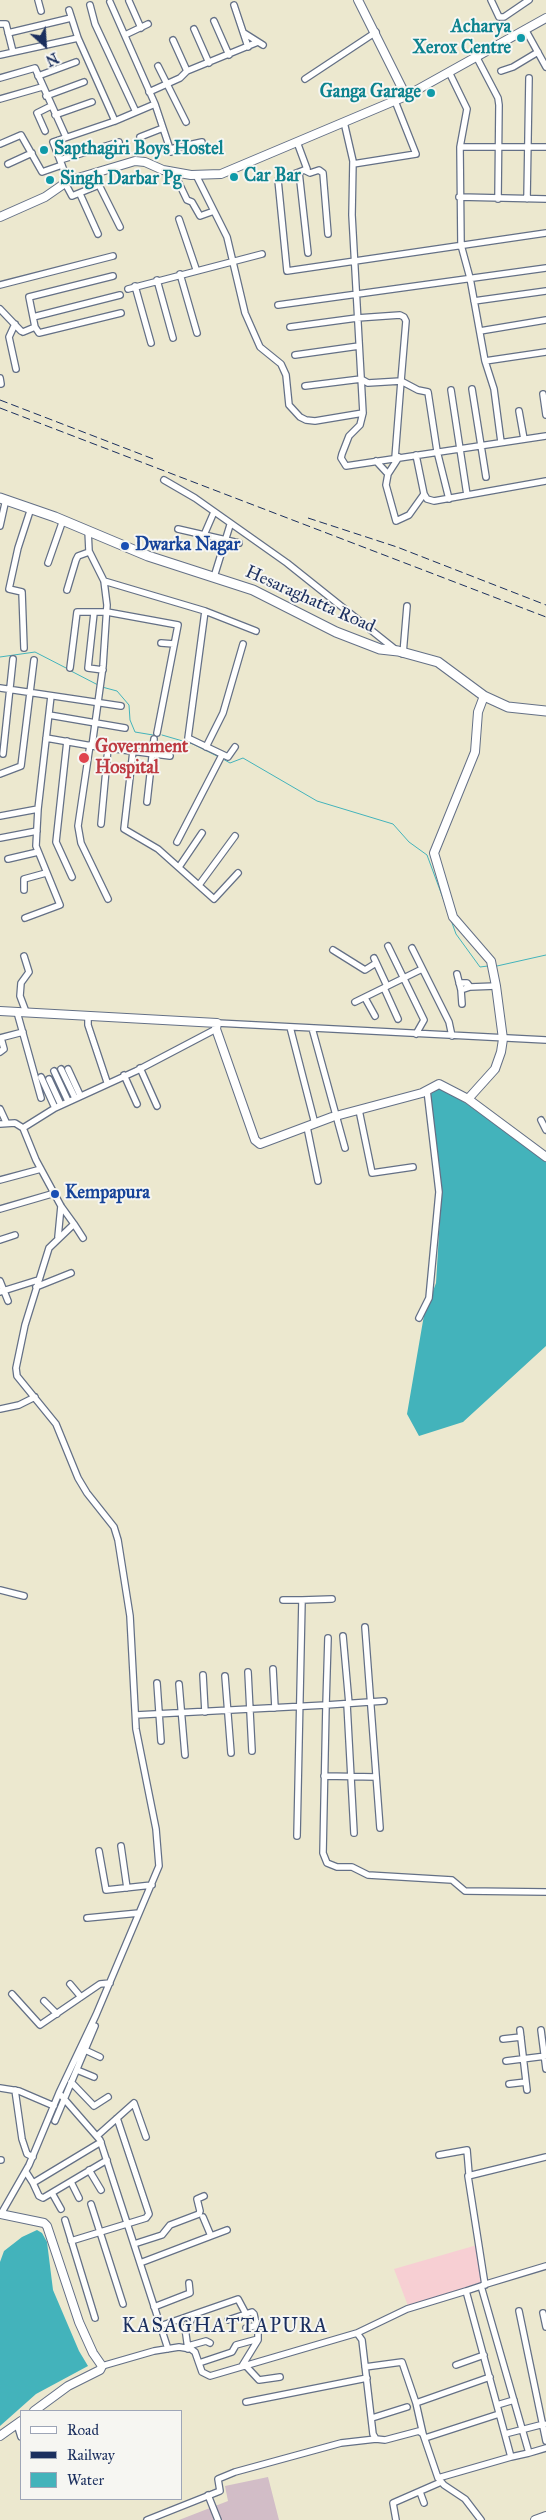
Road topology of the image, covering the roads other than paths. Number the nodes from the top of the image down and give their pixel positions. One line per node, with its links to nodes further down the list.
1 (38, 0): 11 (street)
2 (358, 0): 20 (street)
3 (491, 0): 7 (street)
4 (529, 0): 7 (street)
5 (129, 1): 17 (street)
6 (110, 2): 23 (street)
7 (519, 3)
8 (90, 5): 54 (street)
9 (234, 5): 22 (street)
10 (69, 10): 12 (street)
11 (41, 11)
12 (71, 18): 21 (street); 24 (street)
13 (546, 18): 19 (street)
14 (214, 21): 30 (street)
15 (0, 24): 21 (street)
16 (148, 24): 17 (street)
17 (141, 28): 23 (street)
18 (194, 29): 33 (street)
19 (525, 29): 28 (street); 31 (street)
20 (376, 32): 42 (street); 48 (street)
21 (8, 33): 27 (street)
22 (244, 34): 26 (street); 26 (street)
23 (125, 35): 46 (street)
24 (78, 38): 27 (street); 56 (street)
25 (173, 40): 36 (street)
26 (248, 46): 30 (street)
27 (13, 52): 29 (street)
28 (538, 52): 35 (street); 37 (street)
29 (0, 55)
30 (229, 55): 33 (street)
31 (476, 56): 38 (street); 67 (street)
32 (76, 62): 39 (street)
33 (209, 63): 36 (street)
34 (158, 66): 44 (street)
35 (546, 67)
36 (187, 71): 44 (street)
37 (501, 71)
38 (449, 72): 48 (street); 69 (street)
39 (38, 76): 40 (street); 45 (street)
40 (0, 78)
41 (529, 78): 68 (street)
42 (305, 79)
43 (84, 82): 47 (street)
44 (168, 84): 46 (street); 57 (street)
45 (42, 87): 47 (street); 49 (street)
46 (149, 92): 52 (street)
47 (46, 96): 53 (street)
48 (406, 96): 50 (street)
49 (0, 99)
50 (395, 101): 58 (street); 74 (street)
51 (92, 102): 55 (street)
52 (155, 104): 54 (street); 59 (street)
53 (51, 106): 55 (street); 60 (street)
54 (136, 112): 56 (street)
55 (56, 115): 61 (street)
56 (115, 121): 61 (street)
57 (186, 122)
58 (344, 122): 65 (street); 74 (street)
59 (163, 128): 62 (street); 64 (street)
60 (45, 131)
61 (66, 137): 72 (street)
62 (140, 137)
63 (119, 142): 72 (street)
64 (202, 142)
65 (297, 142): 75 (street); 76 (street)
66 (0, 144): 71 (street)
67 (498, 146): 68 (street); 69 (street); 81 (street)
68 (528, 146): 70 (street); 82 (street)
69 (460, 147): 80 (street)
70 (546, 147)
71 (32, 154): 72 (street); 73 (street)
72 (61, 163): 78 (street)
73 (8, 164)
74 (353, 164): 95 (street)
75 (301, 171): 90 (street); 92 (street); 95 (street)
76 (196, 175): 78 (street); 84 (street)
77 (178, 180): 84 (street)
78 (67, 182): 79 (street); 85 (street)
79 (80, 194): 87 (street); 89 (street)
80 (460, 197): 81 (street); 91 (street)
81 (498, 199): 82 (street)
82 (527, 199): 83 (street)
83 (546, 199)
84 (214, 211): 96 (street)
85 (0, 217)
86 (179, 219): 98 (street)
87 (120, 227)
88 (546, 233): 91 (street)
89 (98, 234)
90 (328, 234)
91 (461, 245): 95 (street); 101 (street)
92 (308, 253)
93 (262, 254): 96 (street)
94 (113, 256): 103 (street)
95 (354, 260): 107 (street)
96 (234, 261): 98 (street); 135 (street)
97 (546, 268): 101 (street)
98 (196, 269): 99 (street)
99 (180, 274): 102 (street); 120 (street)
100 (113, 276): 113 (street)
101 (470, 278): 107 (street); 109 (street)
102 (157, 280): 104 (street); 121 (street)
103 (0, 285)
104 (135, 286): 105 (street); 122 (street)
105 (128, 288)
106 (546, 291): 109 (street)
107 (356, 294): 110 (street); 114 (street)
108 (120, 295): 113 (street)
109 (474, 301): 119 (street)
110 (278, 305)
111 (0, 309): 116 (street)
112 (122, 313): 117 (street)
113 (33, 317): 117 (street)
114 (357, 318): 118 (street); 123 (street); 129 (street)
115 (546, 320): 119 (street)
116 (15, 324): 117 (street); 127 (street)
117 (35, 326)
118 (290, 327)
119 (480, 331): 126 (street)
120 (197, 333)
121 (173, 338)
122 (152, 343)
123 (359, 346): 125 (street); 128 (street)
124 (546, 352): 126 (street)
125 (295, 355)
126 (485, 360): 139 (street)
127 (16, 369)
128 (361, 379): 129 (street); 130 (street); 135 (street)
129 (402, 381): 142 (street); 144 (street)
130 (305, 386)
131 (472, 389): 140 (street)
132 (451, 390): 141 (street)
133 (543, 394): 136 (street)
134 (519, 411): 138 (street)
135 (363, 413): 145 (street)
136 (546, 415)
137 (546, 436): 138 (street)
138 (524, 440): 139 (street)
139 (501, 442): 140 (street)
140 (481, 446): 141 (street); 147 (street)
141 (460, 448): 142 (street); 151 (street)
142 (437, 451): 143 (street); 153 (street)
143 (416, 455): 144 (street); 150 (street)
144 (397, 458): 145 (street); 146 (street)
145 (376, 461): 146 (street)
146 (388, 474): 150 (street)
147 (486, 477)
148 (164, 480): 155 (street)
149 (546, 481): 151 (street)
150 (424, 494): 153 (street)
151 (467, 495): 153 (street)
152 (3, 498): 154 (main road, Hesaraghatta Road); 158 (street)
153 (449, 499)
154 (31, 508): 156 (main road, Hesaraghatta Road); 177 (street)
155 (214, 512): 157 (street); 161 (street)
156 (63, 520): 160 (main road, Hesaraghatta Road); 165 (street)
157 (230, 525): 162 (street); 178 (street)
158 (0, 526)
159 (178, 529): 161 (street)
160 (88, 530): 164 (street); 166 (main road, Hesaraghatta Road)
161 (204, 535): 162 (street)
162 (226, 540): 163 (street); 166 (street)
163 (239, 544)
164 (89, 552): 167 (street); 168 (street)
165 (48, 563)
166 (214, 577): 178 (main road, Hesaraghatta Road)
167 (104, 581): 170 (street); 171 (street)
168 (67, 590)
169 (407, 606): 178 (street)
170 (205, 611): 173 (street); 197 (street)
171 (107, 612): 172 (street); 175 (street); 182 (street)
172 (94, 613): 181 (street); 182 (street)
173 (256, 631)
174 (161, 643): 175 (street)
175 (174, 644): 202 (street)
176 (243, 644): 197 (street)
177 (24, 648)
178 (400, 652): 187 (main road, Hesaraghatta Road)
179 (14, 659): 184 (street)
180 (34, 660): 185 (street)
181 (70, 668)
182 (103, 670): 188 (street)
183 (0, 688): 184 (street)
184 (10, 690): 185 (street); 201 (street)
185 (29, 692): 186 (street); 205 (street)
186 (51, 696): 188 (street); 191 (street)
187 (484, 696): 190 (main road, Hesaraghatta Road); 233 (street)
188 (98, 703): 189 (street); 192 (street)
189 (121, 706)
190 (546, 711)
191 (49, 715): 192 (street); 194 (street)
192 (96, 722): 193 (street); 196 (street)
193 (125, 728)
194 (46, 738): 195 (street); 207 (street)
195 (67, 741): 196 (street); 220 (street)
196 (91, 746): 199 (street); 223 (street)
197 (206, 747): 204 (street)
198 (235, 747): 204 (street)
199 (108, 748): 200 (street); 209 (street)
200 (133, 751): 202 (street); 217 (street)
201 (3, 754)
202 (152, 754): 203 (street); 206 (street)
203 (170, 756)
204 (221, 757): 214 (street)
205 (0, 774)
206 (147, 802)
207 (38, 809): 208 (street); 210 (street)
208 (0, 816)
209 (101, 824)
210 (37, 831): 213 (street); 215 (street)
211 (202, 833): 217 (street)
212 (235, 836): 221 (street)
213 (0, 838)
214 (177, 842)
215 (38, 852): 216 (street); 218 (street)
216 (8, 859)
217 (179, 867): 221 (street)
218 (46, 873): 222 (street); 224 (street)
219 (238, 873): 221 (street)
220 (72, 877)
221 (199, 885)
222 (24, 890)
223 (108, 899)
224 (25, 918)
225 (388, 946): 231 (street)
226 (412, 948): 229 (street)
227 (333, 950): 234 (street)
228 (24, 956): 242 (street)
229 (422, 969): 231 (street); 251 (street)
230 (457, 974): 232 (street)
231 (403, 978): 234 (street); 250 (street)
232 (459, 983): 235 (street); 236 (street)
233 (496, 986): 235 (street); 253 (street)
234 (385, 987): 237 (street); 245 (street)
235 (470, 987): 236 (street)
236 (461, 990): 239 (street)
237 (365, 998): 238 (street); 244 (street)
238 (355, 1002)
239 (462, 1004)
240 (0, 1011): 241 (street)
241 (17, 1012): 242 (street); 249 (street)
242 (26, 1012): 243 (street)
243 (88, 1016): 246 (street); 263 (street)
244 (375, 1016)
245 (398, 1019)
246 (217, 1026): 247 (street); 257 (street); 278 (street)
247 (290, 1027): 248 (street); 277 (street)
248 (312, 1028): 250 (street); 274 (street)
249 (22, 1032): 252 (street); 266 (street)
250 (416, 1034): 251 (street)
251 (452, 1036): 253 (street)
252 (0, 1038): 255 (street)
253 (503, 1039): 254 (street); 267 (street)
254 (546, 1040)
255 (0, 1052)
256 (60, 1068): 265 (street)
257 (140, 1068): 260 (street); 271 (street)
258 (68, 1069): 265 (street)
259 (54, 1071): 268 (street)
260 (124, 1075): 263 (street); 269 (street)
261 (41, 1077): 270 (street)
262 (49, 1079): 270 (street)
263 (107, 1082): 265 (street)
264 (427, 1090): 267 (street); 273 (street); 301 (street)
265 (77, 1097): 268 (street)
266 (41, 1098)
267 (468, 1099): 282 (street)
268 (68, 1101): 270 (street)
269 (137, 1104)
270 (58, 1106): 279 (street)
271 (157, 1106)
272 (0, 1109): 276 (street)
273 (360, 1110): 274 (street); 283 (street)
274 (335, 1116): 277 (street); 281 (street)
275 (541, 1120): 280 (street)
276 (3, 1123): 279 (street)
277 (316, 1124): 278 (street)
278 (307, 1127): 286 (street)
279 (23, 1128): 284 (street)
280 (546, 1130)
281 (345, 1148)
282 (546, 1157)
283 (413, 1167)
284 (41, 1169): 285 (street); 287 (street)
285 (0, 1180)
286 (318, 1181)
287 (55, 1193): 288 (street); 289 (street)
288 (61, 1206): 290 (street); 292 (street)
289 (0, 1209)
290 (74, 1224): 292 (street); 293 (street)
291 (15, 1235): 294 (street)
292 (58, 1237): 297 (street)
293 (83, 1238)
294 (0, 1240)
295 (71, 1273): 298 (street)
296 (0, 1280): 299 (street)
297 (38, 1280): 298 (street); 299 (street)
298 (36, 1287): 302 (street)
299 (2, 1291): 300 (street)
300 (8, 1301)
301 (419, 1318)
302 (35, 1397): 303 (street); 329 (street)
303 (0, 1409)
304 (0, 1590): 305 (street)
305 (24, 1596)
306 (332, 1599): 308 (street)
307 (283, 1600): 308 (street)
308 (302, 1600): 322 (street)
309 (365, 1627): 318 (street)
310 (343, 1636): 320 (street)
311 (328, 1638): 321 (street)
312 (273, 1669): 323 (street)
313 (248, 1672): 324 (street)
314 (202, 1675): 326 (street)
315 (225, 1676): 325 (street)
316 (157, 1683): 328 (street)
317 (179, 1684): 327 (street)
318 (371, 1702): 319 (street); 320 (street); 336 (street)
319 (384, 1702)
320 (348, 1704): 321 (street); 335 (street)
321 (326, 1705): 322 (street); 334 (street)
322 (300, 1707): 323 (street); 339 (street)
323 (275, 1708): 324 (street)
324 (250, 1709): 325 (street); 331 (street)
325 (227, 1710): 326 (street); 332 (street)
326 (204, 1712): 327 (street)
327 (182, 1713): 328 (street); 333 (street)
328 (159, 1714): 329 (street); 330 (street)
329 (136, 1715): 342 (street)
330 (161, 1741)
331 (252, 1751)
332 (231, 1753)
333 (185, 1755)
334 (324, 1776): 335 (street); 344 (street)
335 (351, 1776): 336 (street); 338 (street)
336 (376, 1777): 337 (street)
337 (380, 1828)
338 (354, 1833)
339 (297, 1836)
340 (121, 1846): 343 (street)
341 (99, 1851): 343 (street)
342 (152, 1885): 343 (street); 345 (street)
343 (127, 1888)
344 (546, 1892)
345 (139, 1913): 346 (street); 347 (street)
346 (88, 1918)
347 (110, 1983): 350 (street); 372 (street)
348 (70, 1984): 350 (street)
349 (12, 1994): 352 (street)
350 (81, 1997): 352 (street)
351 (44, 2001): 352 (street)
352 (57, 2014)
353 (95, 2026): 358 (street)
354 (520, 2030): 356 (street)
355 (541, 2030): 359 (street)
356 (521, 2037): 357 (street); 361 (street)
357 (503, 2039)
358 (85, 2050): 360 (street); 364 (street)
359 (545, 2056): 361 (street); 363 (street)
360 (100, 2057)
361 (523, 2059): 362 (street); 367 (street)
362 (506, 2061)
363 (546, 2069)
364 (77, 2070): 365 (street); 366 (street)
365 (94, 2077)
366 (71, 2082): 373 (street); 374 (street)
367 (526, 2082): 368 (street); 371 (street)
368 (508, 2084)
369 (0, 2088): 370 (street)
370 (15, 2090): 375 (street); 382 (street)
371 (527, 2090)
372 (59, 2093): 374 (street); 375 (street)
373 (108, 2096)
374 (64, 2099): 377 (street); 378 (street)
375 (54, 2106): 382 (street)
376 (117, 2118): 378 (street); 379 (street); 399 (street)
377 (55, 2121)
378 (97, 2136): 380 (street)
379 (146, 2137)
380 (101, 2142): 384 (street); 389 (street)
381 (439, 2155): 387 (street)
382 (33, 2157): 386 (street)
383 (546, 2157): 387 (street)
384 (107, 2160): 385 (street); 399 (street)
385 (90, 2170): 388 (street); 390 (street)
386 (26, 2172): 389 (street); 396 (street)
387 (469, 2174): 408 (street)
388 (71, 2182): 391 (street); 393 (street)
389 (33, 2183): 391 (street)
390 (100, 2190)
391 (52, 2193): 395 (street)
392 (204, 2196): 404 (street)
393 (80, 2198)
394 (91, 2204): 401 (street)
395 (61, 2209)
396 (1, 2214): 430 (street)
397 (203, 2217): 402 (street)
398 (65, 2220): 403 (street)
399 (128, 2224): 401 (street); 404 (street)
400 (227, 2230): 402 (street)
401 (99, 2232): 403 (street); 410 (street)
402 (211, 2236): 405 (street)
403 (71, 2241): 416 (street)
404 (134, 2244): 405 (street)
405 (140, 2263): 411 (street)
406 (546, 2266): 408 (street)
407 (189, 2283): 411 (street)
408 (483, 2285): 409 (street); 436 (street)
409 (466, 2291): 422 (street); 427 (street)
410 (123, 2304)
411 (154, 2307): 419 (street)
412 (519, 2311): 445 (street)
413 (543, 2312): 420 (street)
414 (246, 2314): 415 (street); 417 (street); 418 (street)
415 (193, 2316): 419 (street); 425 (street)
416 (95, 2318)
417 (228, 2320)
418 (257, 2325): 421 (street); 423 (street)
419 (160, 2326): 426 (street)
420 (546, 2327)
421 (246, 2328)
422 (357, 2333): 431 (street); 432 (street)
423 (258, 2339): 428 (street); 431 (street)
424 (210, 2343): 425 (street)
425 (188, 2347): 426 (street); 428 (street)
426 (168, 2349): 430 (street)
427 (484, 2355): 429 (street); 434 (street)
428 (198, 2363): 431 (street)
429 (456, 2365)
430 (102, 2366): 441 (street)
431 (244, 2366): 433 (street)
432 (365, 2367): 435 (street); 438 (street)
433 (280, 2377)
434 (490, 2377): 438 (street); 439 (street)
435 (367, 2378): 437 (street); 443 (street)
436 (514, 2400): 439 (street); 446 (street)
437 (246, 2402)
438 (416, 2403): 449 (street)
439 (497, 2405): 442 (street)
440 (407, 2407): 443 (street)
441 (36, 2410)
442 (499, 2414): 447 (street); 449 (street)
443 (372, 2418): 450 (street)
444 (19, 2423): 448 (street)
445 (544, 2424): 446 (street); 451 (street)
446 (522, 2429): 447 (street); 453 (street)
447 (505, 2434): 454 (street)
448 (0, 2436)
449 (424, 2436): 450 (street); 455 (street)
450 (376, 2439): 457 (street)
451 (546, 2441)
452 (546, 2448): 453 (street)
453 (529, 2452): 454 (street)
454 (511, 2457): 455 (street)
455 (440, 2480): 456 (street); 463 (street)
456 (420, 2492): 458 (street); 462 (street)
457 (208, 2495): 460 (street); 461 (street)
458 (424, 2503)
459 (546, 2516): 464 (street)
460 (147, 2520)
461 (218, 2520)
462 (396, 2520)
463 (481, 2520)
464 (534, 2520)

